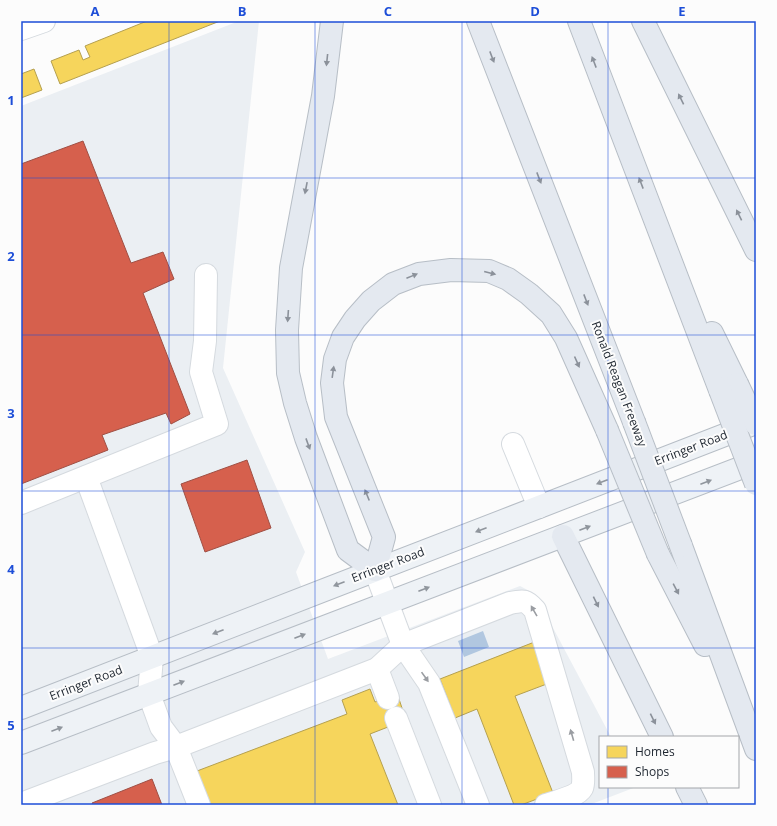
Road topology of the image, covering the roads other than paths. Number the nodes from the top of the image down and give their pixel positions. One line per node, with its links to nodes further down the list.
1 (44, 21): 6 (lane)
2 (332, 21): 18 (highway, one-way to 18)
3 (478, 21): 27 (highway, Ronald Reagan Freeway, one-way to 27, bridge)
4 (579, 21): 9 (highway, one-way to 4)
5 (643, 21): 7 (highway, one-way to 5)
6 (21, 30)
7 (756, 250)
8 (206, 275): 13 (lane)
9 (729, 387): 10 (highway, bridge); 14 (highway, bridge)
10 (756, 424): 16 (main road, Erringer Road, one-way to 16)
11 (513, 444): 16 (lane)
12 (756, 462): 17 (main road, one-way to 12)
13 (86, 477): 15 (lane); 21 (lane)
14 (756, 484)
15 (21, 503)
16 (540, 507): 18 (main road, Erringer Road, one-way to 18)
17 (563, 536): 19 (main road, one-way to 17); 28 (highway, one-way to 28)
18 (375, 570): 19 (lane); 21 (main road, Erringer Road, one-way to 21); 27 (highway, one-way to 27, bridge)
19 (388, 603): 20 (lane); 23 (main road, one-way to 19)
20 (403, 645): 22 (lane); 37 (lane, one-way to 37); 38 (lane, one-way to 20)
21 (152, 657): 23 (lane); 25 (main road, Erringer Road)
22 (377, 669): 24 (lane); 30 (lane)
23 (149, 694): 29 (main road, one-way to 23); 30 (lane)
24 (388, 698)
25 (21, 708)
26 (396, 718): 36 (lane)
27 (747, 726): 31 (highway, Ronald Reagan Freeway)
28 (662, 736)
29 (21, 743)
30 (176, 747): 33 (lane); 35 (lane)
31 (756, 749)
32 (688, 788): 39 (highway)
33 (58, 798): 34 (lane)
34 (21, 804)
35 (199, 805)
36 (430, 805)
37 (478, 805)
38 (546, 805)
39 (696, 805)

